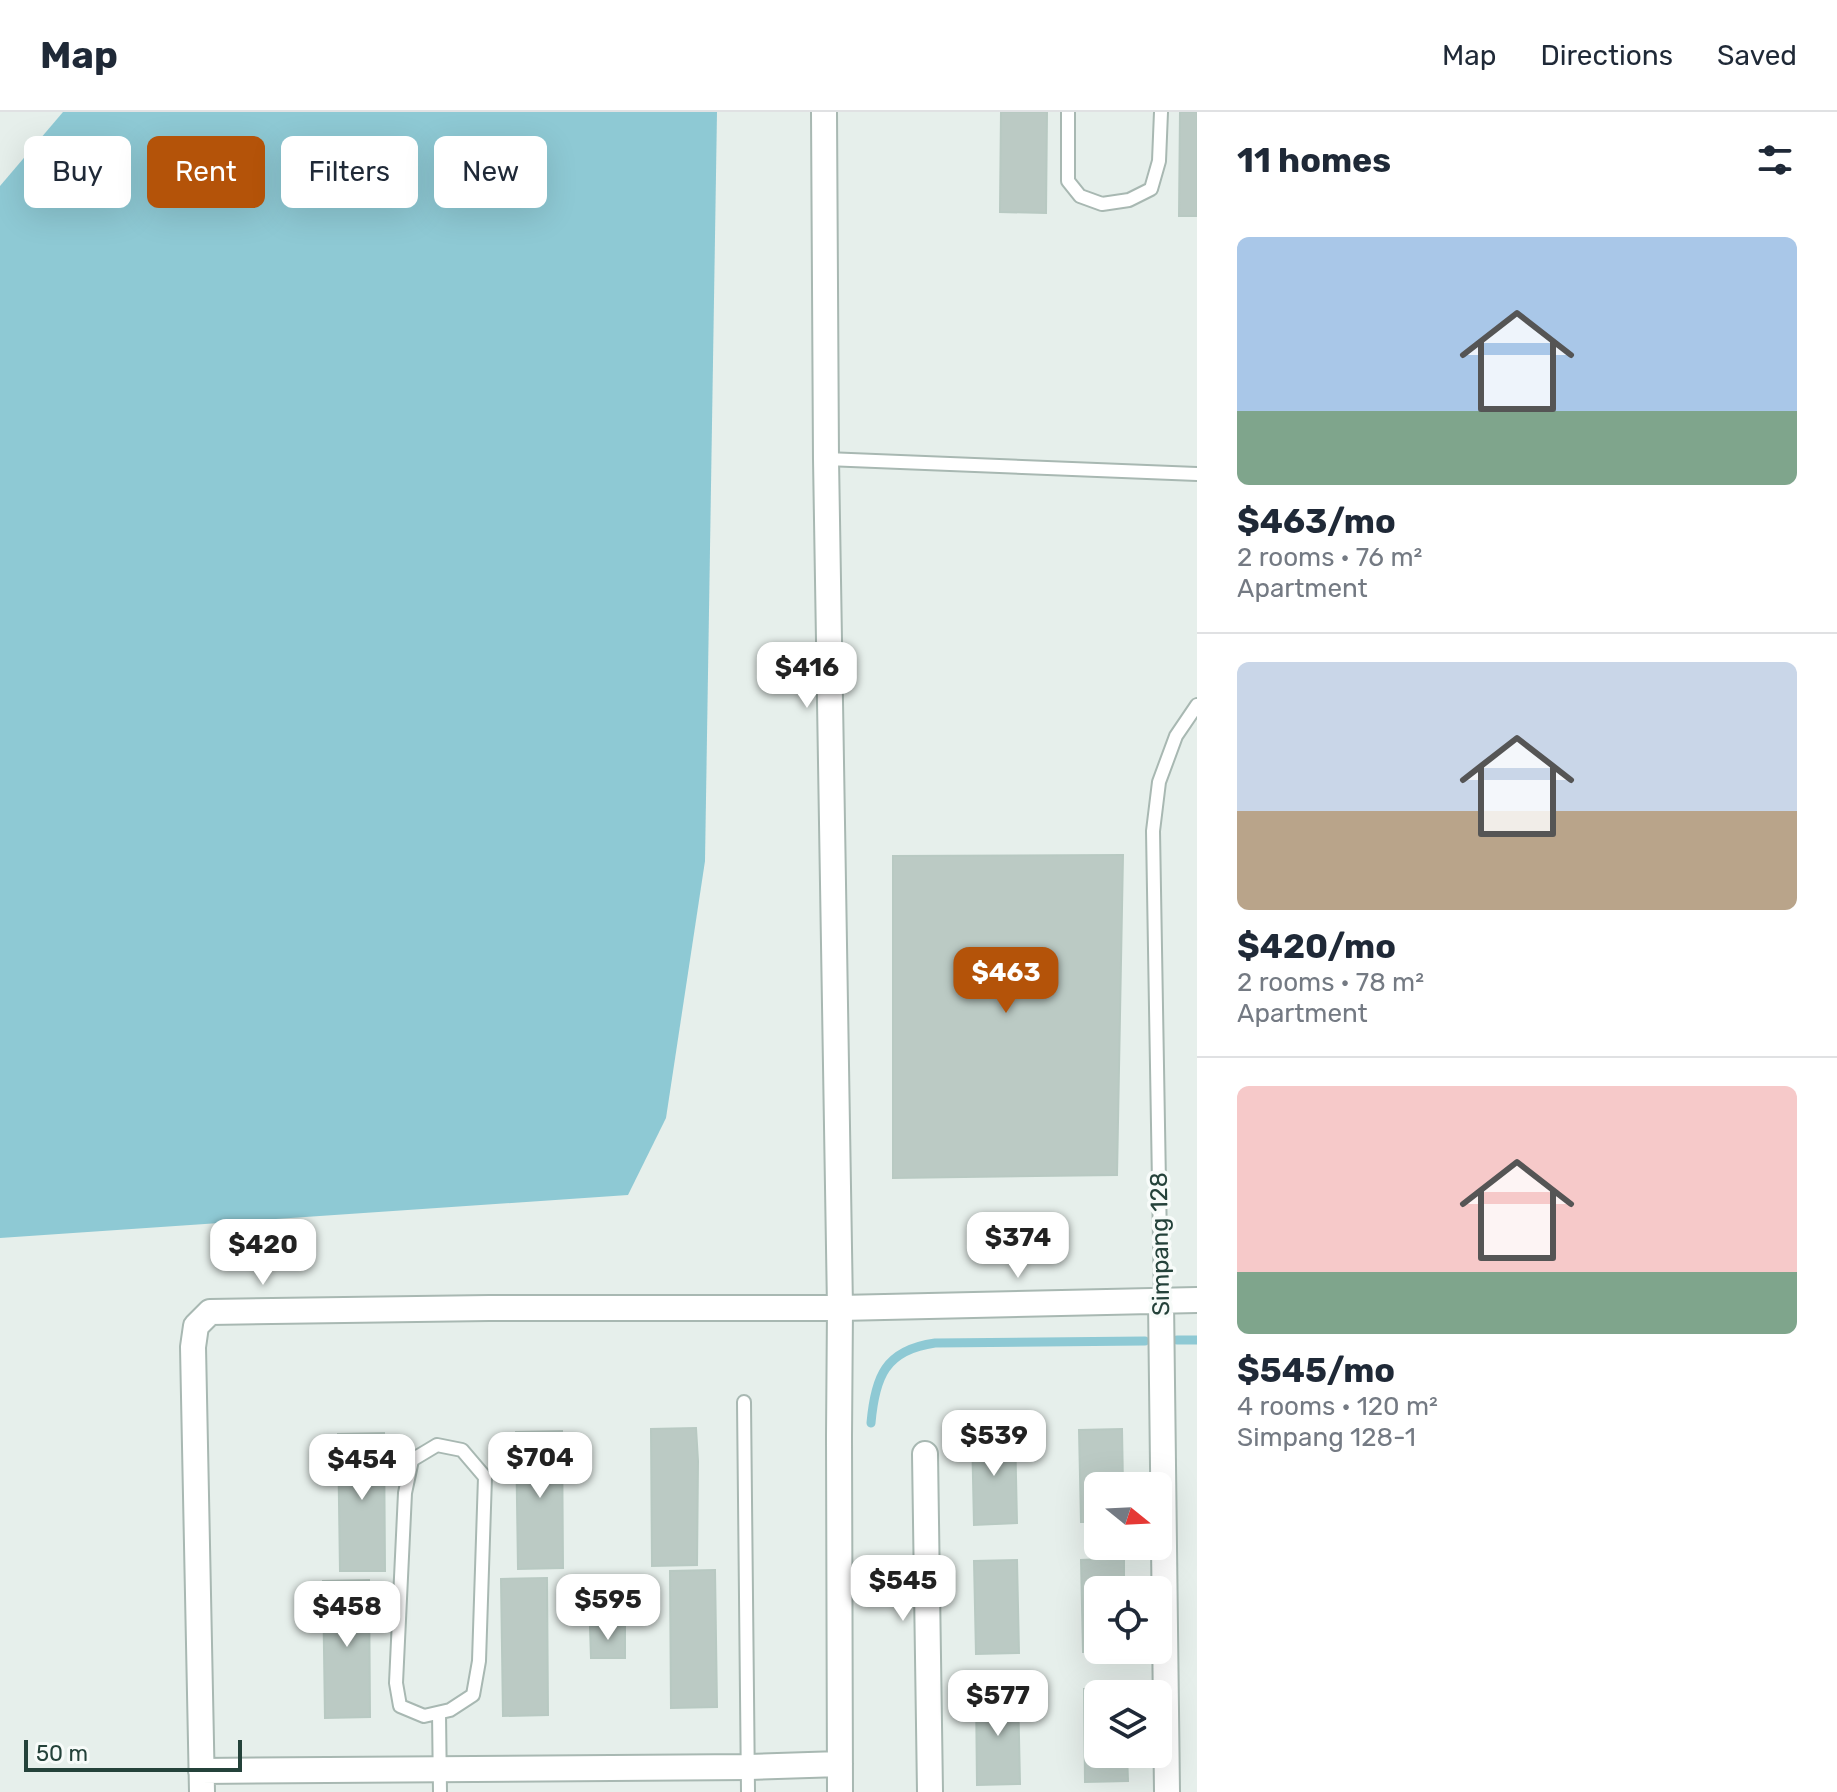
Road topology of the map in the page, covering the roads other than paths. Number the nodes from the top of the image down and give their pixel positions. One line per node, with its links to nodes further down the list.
1 (824, 112): 4 (street)
2 (1068, 112): 3 (lane)
3 (1161, 112)
4 (826, 459): 5 (lane); 9 (street)
5 (1197, 474)
6 (1197, 705): 8 (lane, Simpang 128)
7 (1197, 1300): 8 (street)
8 (1161, 1301): 9 (street); 20 (street, Simpang 128)
9 (840, 1308): 13 (street); 16 (street)
10 (744, 1402): 14 (lane)
11 (925, 1454): 19 (street)
12 (439, 1713): 12 (lane); 15 (lane)
13 (840, 1764): 14 (street); 18 (street)
14 (749, 1767): 15 (street); 17 (lane)
15 (441, 1780): 16 (street)
16 (201, 1781)
17 (748, 1792)
18 (840, 1792)
19 (930, 1792)
20 (1167, 1792)

